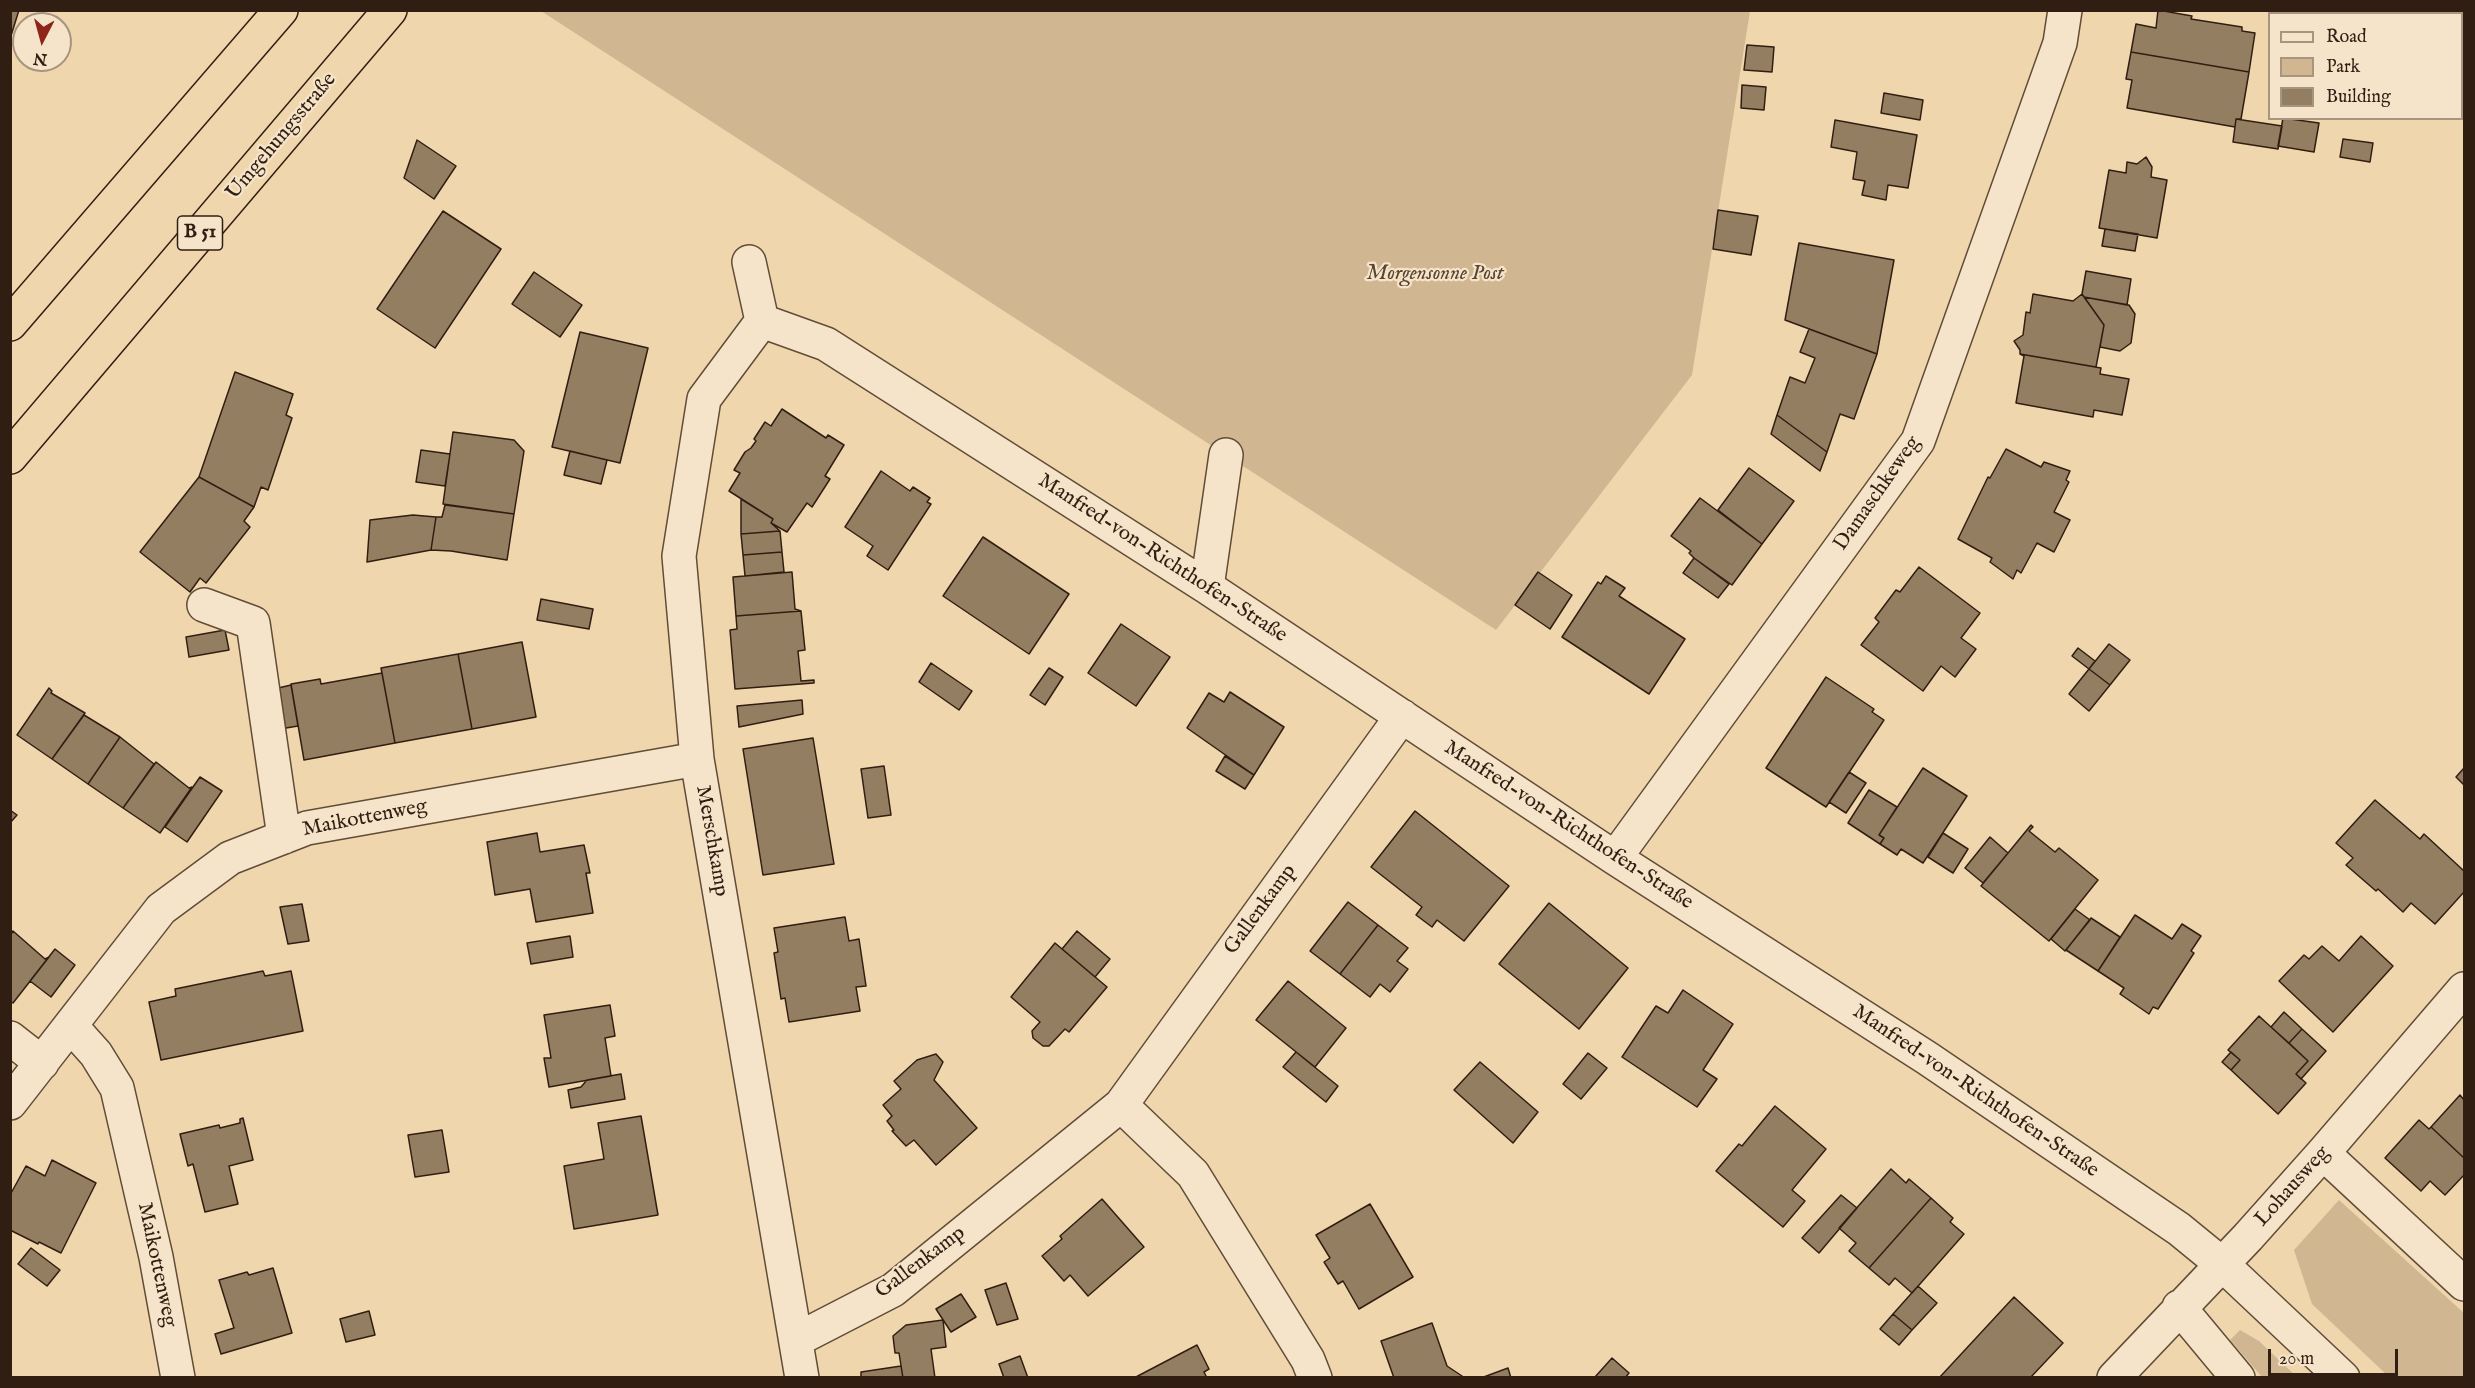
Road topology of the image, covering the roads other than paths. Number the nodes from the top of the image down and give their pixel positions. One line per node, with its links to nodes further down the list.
1 (281, 10): 6 (highway)
2 (390, 10): 8 (highway, Umgehungsstraße / B 51)
3 (2065, 10): 14 (street, Damaschkeweg)
4 (749, 262): 5 (street)
5 (762, 321): 9 (street, Manfred-von-Richthofen-Straße); 12 (street, Merschkamp)
6 (10, 324)
7 (1226, 455): 9 (street)
8 (10, 457)
9 (1207, 587): 11 (street, Manfred-von-Richthofen-Straße)
10 (204, 605): 13 (street)
11 (1402, 716): 14 (street, Manfred-von-Richthofen-Straße); 20 (street, Gallenkamp)
12 (697, 759): 13 (street, Maikottenweg); 25 (street, Merschkamp)
13 (284, 837): 16 (street, Maikottenweg)
14 (1615, 858): 22 (street, Manfred-von-Richthofen-Straße)
15 (2464, 989): 21 (street, Lohausweg)
16 (71, 1026): 18 (street, Maikottenweg); 26 (street, Maikottenweg)
17 (10, 1038): 18 (street)
18 (42, 1063): 19 (street, Maikottenweg)
19 (10, 1102)
20 (1121, 1105): 25 (street, Gallenkamp); 28 (street)
21 (2323, 1153): 22 (street, Lohausweg); 23 (street)
22 (2223, 1265): 24 (street, Lohausweg); 31 (street, Manfred-von-Richthofen-Straße)
23 (2464, 1284)
24 (2179, 1307): 29 (street, Lohausweg); 30 (street)
25 (796, 1340): 27 (street, Merschkamp)
26 (178, 1377)
27 (802, 1377)
28 (1315, 1377)
29 (2114, 1377)
30 (2238, 1377)
31 (2343, 1377)

